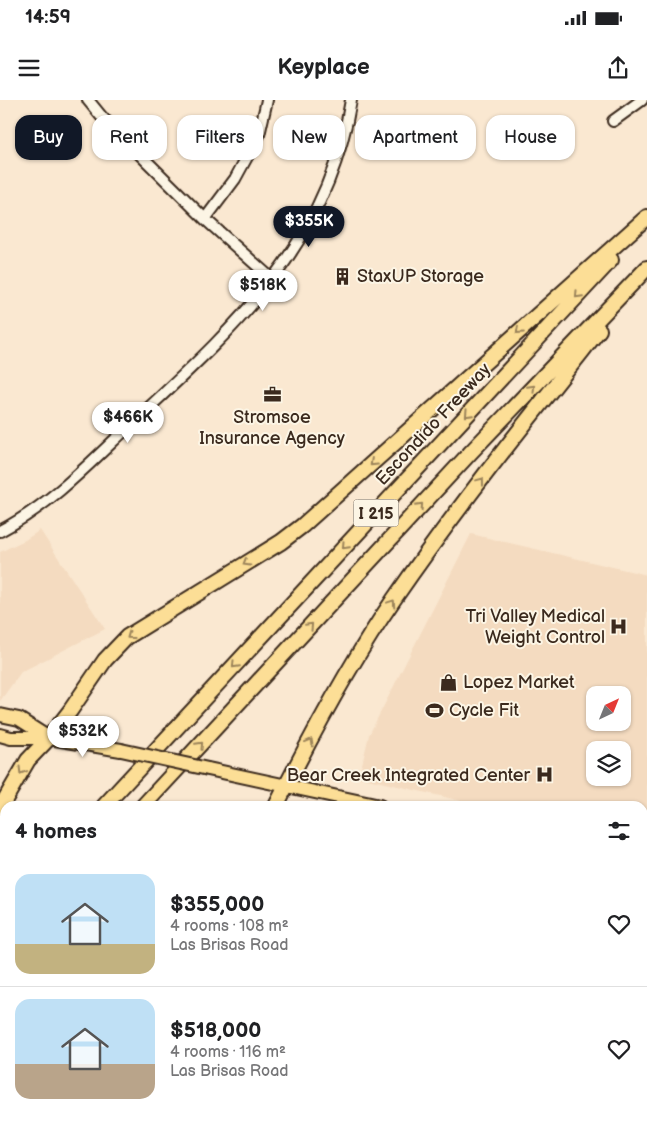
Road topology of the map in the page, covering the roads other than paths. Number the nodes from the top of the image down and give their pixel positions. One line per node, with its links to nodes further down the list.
1 (88, 100): 6 (street)
2 (267, 100): 6 (street)
3 (351, 100): 9 (street)
4 (642, 100): 5 (street)
5 (613, 121)
6 (205, 219): 9 (street)
7 (647, 219): 13 (highway, one-way to 13); 16 (highway, Escondido Freeway / I 215, one-way to 16)
8 (647, 268): 14 (highway, one-way to 8); 17 (highway, I 215, one-way to 8)
9 (273, 280): 10 (street)
10 (0, 531)
11 (0, 715): 13 (main road)
12 (0, 735): 13 (main road)
13 (49, 738): 14 (main road, bridge); 15 (highway, one-way to 15)
14 (286, 785): 18 (highway); 19 (main road)
15 (4, 801)
16 (109, 801)
17 (148, 801)
18 (278, 801)
19 (358, 801)

